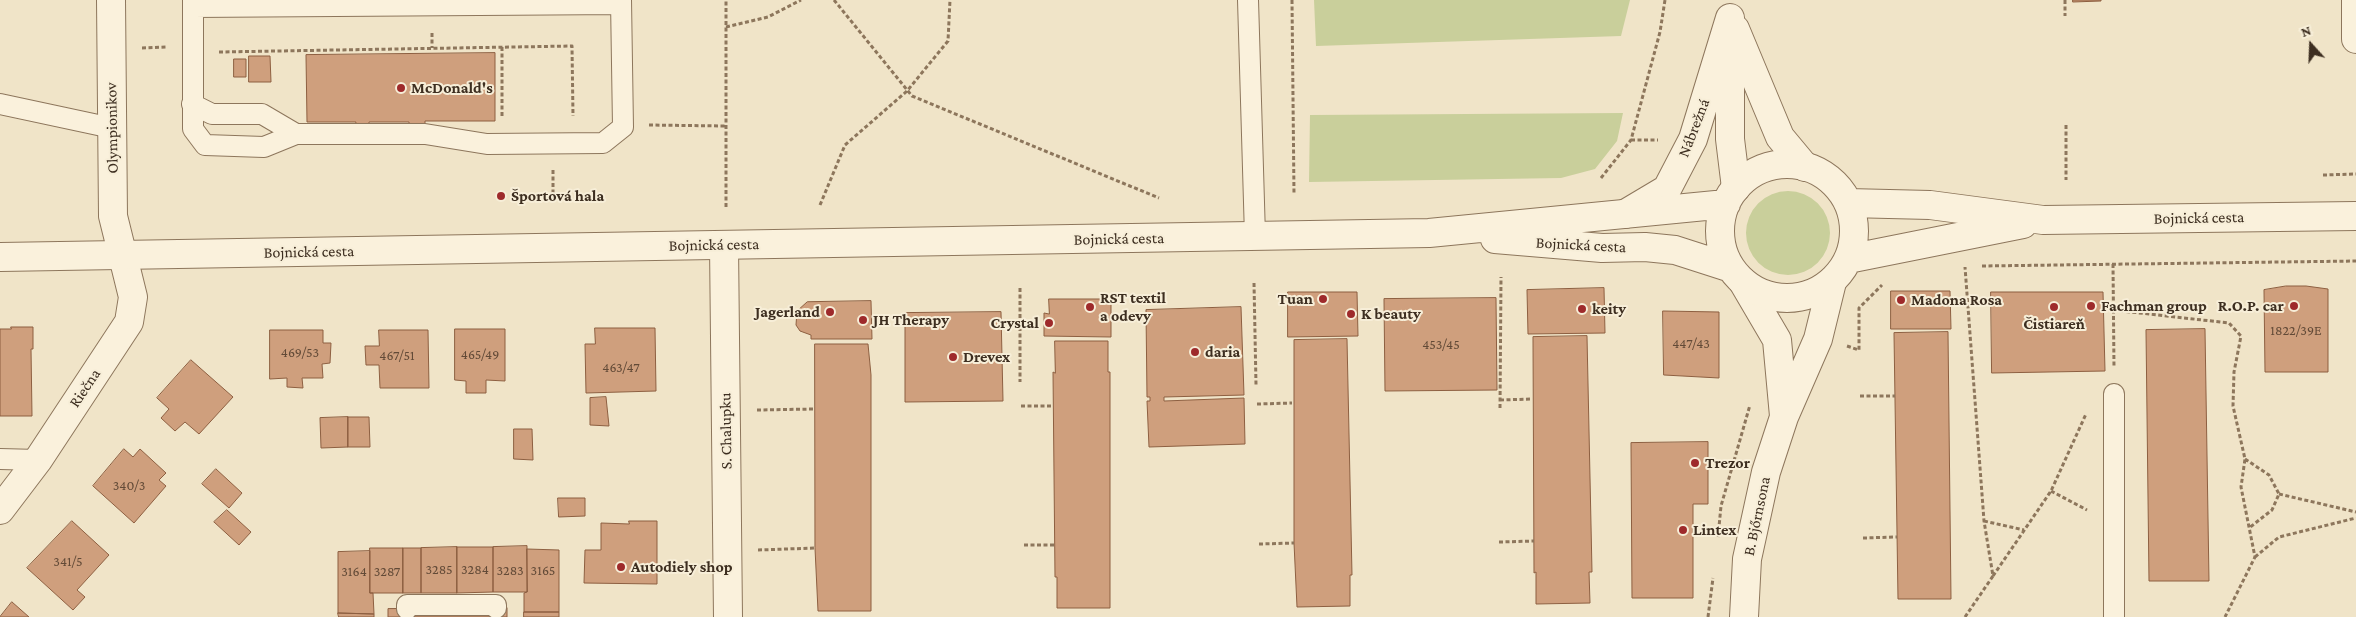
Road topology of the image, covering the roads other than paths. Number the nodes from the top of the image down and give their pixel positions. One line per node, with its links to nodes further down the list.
1 (111, 0): 10 (street, Olympionikov)
2 (1248, 0): 19 (lane)
3 (2356, 0): 7 (street)
4 (621, 2): 5 (lane); 11 (lane)
5 (193, 3): 9 (lane)
6 (1731, 9): 12 (street); 13 (street, Nábrežná); 15 (street, Nábrežná)
7 (2356, 39)
8 (0, 104): 10 (lane)
9 (192, 104): 11 (lane); 11 (lane)
10 (112, 128): 21 (street, Olympionikov)
11 (296, 134)
12 (1806, 167): 13 (street, Bojnická cesta); 14 (street, Bojnická cesta)
13 (1731, 196): 15 (street, Bojnická cesta); 24 (street)
14 (1848, 203): 17 (street, Bojnická cesta); 23 (street, Bojnická cesta)
15 (1625, 214): 18 (street, Bojnická cesta)
16 (2356, 216): 17 (street, Bojnická cesta)
17 (2043, 220): 23 (street, Bojnická cesta)
18 (1428, 233): 19 (street, Bojnická cesta); 24 (street, Bojnická cesta)
19 (1255, 236): 20 (street, Bojnická cesta)
20 (724, 245): 21 (street, Bojnická cesta); 33 (street, S. Chalupku)
21 (122, 255): 22 (street, Bojnická cesta); 29 (street, Riečna)
22 (0, 257)
23 (1848, 259): 25 (street, Bojnická cesta)
24 (1737, 275): 25 (street, Bojnická cesta); 27 (street, B. Bjőrnsona)
25 (1832, 282): 27 (street, B. Bjőrnsona)
26 (2114, 394): 35 (lane)
27 (1784, 417): 34 (street, B. Bjőrnsona)
28 (0, 459): 29 (lane)
29 (38, 460): 30 (street, Riečna)
30 (0, 510)
31 (496, 608): 32 (lane)
32 (407, 609)
33 (728, 617)
34 (1744, 617)
35 (2114, 617)

